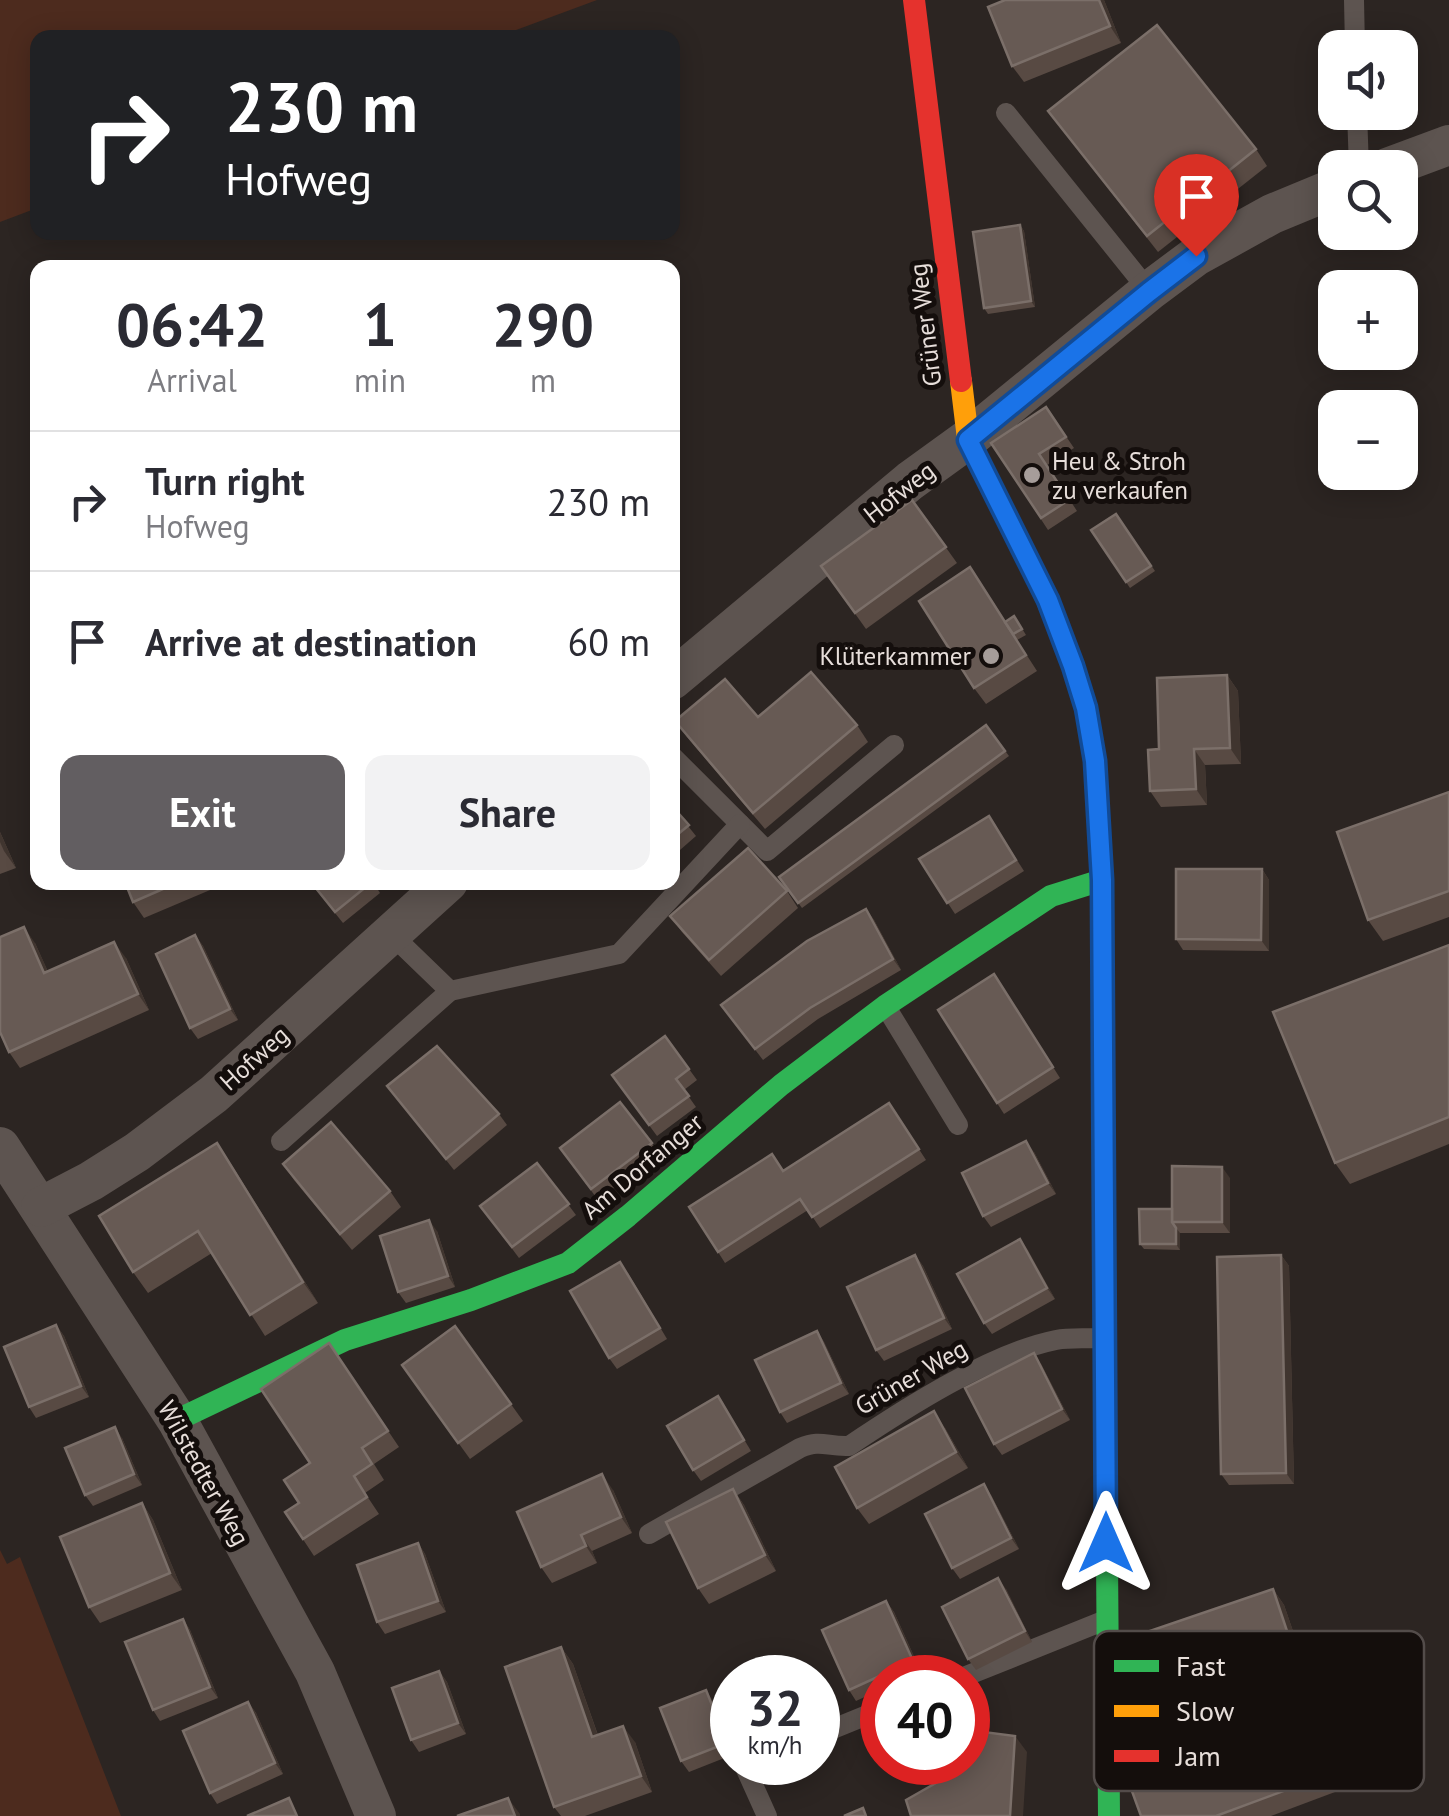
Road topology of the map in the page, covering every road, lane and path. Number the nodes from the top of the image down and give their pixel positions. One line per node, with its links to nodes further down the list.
1 (914, 0): 9 (street, Grüner Weg)
2 (1354, 0): 3 (lane)
3 (1355, 30)
4 (1006, 113): 8 (lane)
5 (1449, 145): 6 (street)
6 (1418, 156)
7 (1318, 195): 8 (street, Hofweg)
8 (1149, 292): 9 (street, Hofweg)
9 (968, 440): 10 (street, Hofweg); 14 (street, Grüner Weg)
10 (680, 673)
11 (894, 745): 13 (lane)
12 (680, 764): 13 (lane)
13 (740, 824): 15 (lane)
14 (1102, 880): 20 (street, Am Dorfanger); 25 (street, Grüner Weg)
15 (680, 888)
16 (439, 890): 18 (street, Hofweg)
17 (678, 890): 19 (lane)
18 (391, 934): 19 (lane); 24 (street, Hofweg)
19 (450, 990): 22 (lane)
20 (884, 1006): 21 (lane); 26 (street, Am Dorfanger)
21 (958, 1125)
22 (281, 1140)
23 (0, 1147): 24 (street, Wilstedter Weg)
24 (40, 1207): 26 (street, Wilstedter Weg)
25 (1104, 1338): 27 (lane, Grüner Weg); 28 (street, Grüner Weg)
26 (177, 1420): 33 (street, Wilstedter Weg)
27 (648, 1534)
28 (1107, 1619): 29 (street, Grüner Weg); 30 (lane)
29 (1107, 1631)
30 (990, 1666)
31 (753, 1785): 34 (lane)
32 (1109, 1791): 35 (street, Grüner Weg)
33 (376, 1816)
34 (767, 1816)
35 (1109, 1816)

